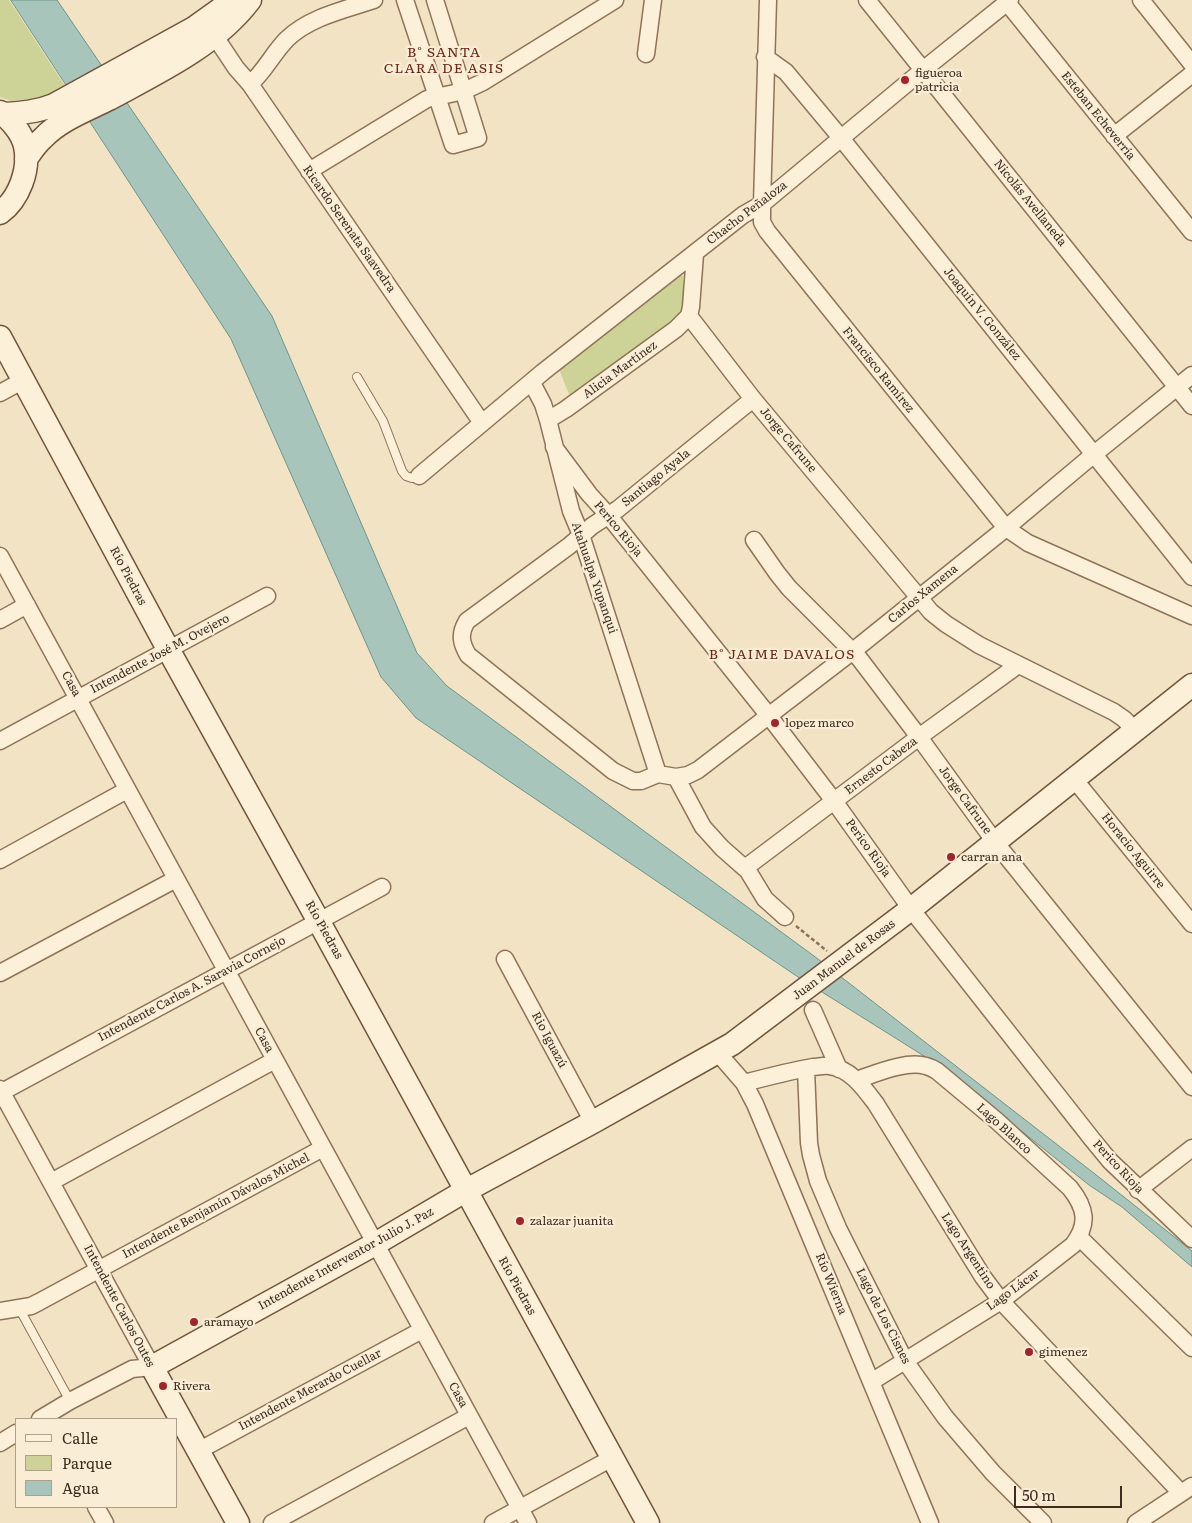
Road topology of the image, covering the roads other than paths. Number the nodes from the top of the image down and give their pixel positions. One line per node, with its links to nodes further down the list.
1 (233, 0): 22 (street)
2 (250, 0): 12 (street)
3 (374, 0): 18 (street)
4 (405, 0): 20 (street)
5 (435, 0): 19 (street)
6 (615, 0): 19 (street)
7 (653, 0): 13 (street)
8 (768, 0): 14 (street, Francisco Ramírez)
9 (867, 0): 16 (street, Nicolás Avellaneda)
10 (1141, 0): 15 (street)
11 (1007, 1): 16 (street, Chacho Peñaloza); 23 (street, Esteban Echeverría)
12 (214, 35): 18 (street, Ricardo Serenata Saavedra); 22 (street)
13 (646, 54)
14 (765, 57): 24 (street, Joaquín V. González); 27 (street, Francisco Ramírez)
15 (1192, 64)
16 (923, 70): 24 (street, Chacho Peñaloza); 37 (street, Nicolás Avellaneda)
17 (1192, 74): 23 (street)
18 (250, 84): 26 (street, Ricardo Serenata Saavedra)
19 (464, 91): 20 (street); 20 (street)
20 (437, 96): 26 (street)
21 (2, 113): 22 (street); 25 (street)
22 (58, 114): 25 (street)
23 (1114, 136): 29 (street, Esteban Echeverría)
24 (841, 138): 27 (street, Chacho Peñaloza); 44 (street, Joaquín V. González)
25 (26, 159): 28 (street)
26 (309, 172): 42 (street, Ricardo Serenata Saavedra)
27 (762, 204): 30 (street, Chacho Peñaloza); 47 (street, Francisco Ramírez)
28 (0, 213)
29 (1192, 232)
30 (695, 254): 31 (street); 36 (street, Chacho Peñaloza)
31 (689, 316): 39 (street, Jorge Cafrune); 41 (street, Alicia Martínez)
32 (0, 338): 35 (street, Río Piedras)
33 (1192, 375): 37 (street, Carlos Xamena)
34 (357, 378): 45 (lane)
35 (22, 381): 38 (street); 57 (street, Río Piedras)
36 (532, 383): 41 (street, Atahualpa Yupanqui); 42 (street, Chacho Peñaloza)
37 (1177, 387): 40 (street, Nicolás Avellaneda); 44 (street, Carlos Xamena)
38 (0, 392)
39 (753, 399): 46 (street, Santiago Ayala); 53 (street, Jorge Cafrune)
40 (1192, 406)
41 (548, 420): 43 (street, Atahualpa Yupanqui)
42 (482, 423): 45 (street, Chacho Peñaloza)
43 (554, 447): 46 (street, Perico Rioja); 48 (street, Atahualpa Yupanqui)
44 (1093, 454): 47 (street, Carlos Xamena); 51 (street, Joaquín V. González)
45 (419, 476)
46 (608, 515): 48 (street, Santiago Ayala); 62 (street, Perico Rioja)
47 (1006, 528): 53 (street, Carlos Xamena); 55 (street, Francisco Ramírez)
48 (581, 535): 66 (street, Atahualpa Yupanqui); 66 (street, Santiago Ayala)
49 (754, 540): 58 (street, Jorge Cafrune)
50 (0, 556): 54 (street, Casa)
51 (1192, 577)
52 (267, 596): 57 (street, Intendente José M. Ovejero)
53 (918, 598): 58 (street, Carlos Xamena); 59 (street, Jorge Cafrune)
54 (27, 605): 56 (street); 61 (street, Casa)
55 (1192, 616)
56 (0, 620)
57 (168, 650): 61 (street, Intendente José M. Ovejero); 78 (street, Río Piedras)
58 (852, 651): 62 (street, Carlos Xamena); 64 (street, Jorge Cafrune)
59 (1018, 665): 63 (street, Jorge Cafrune); 64 (street, Ernesto Cabeza)
60 (1192, 685): 63 (street, Juan Manuel de Rosas)
61 (78, 698): 65 (street, Intendente José M. Ovejero); 69 (street, Casa)
62 (769, 716): 67 (street, Carlos Xamena); 70 (street, Perico Rioja)
63 (1136, 731): 68 (street, Juan Manuel de Rosas)
64 (919, 737): 70 (street, Ernesto Cabeza); 71 (street, Jorge Cafrune)
65 (0, 741)
66 (658, 774): 67 (street, Carlos Xamena)
67 (676, 777): 73 (street)
68 (1074, 779): 71 (street, Juan Manuel de Rosas); 79 (street, Horacio Aguirre)
69 (127, 790): 72 (street); 74 (street, Casa)
70 (834, 801): 73 (street, Ernesto Cabeza); 76 (street, Perico Rioja)
71 (995, 842): 76 (street, Juan Manuel de Rosas); 90 (street, Jorge Cafrune)
72 (0, 860)
73 (745, 868): 77 (street)
74 (176, 878): 81 (street, Casa); 82 (street)
75 (382, 888): 78 (street, Intendente Carlos A. Saravia Cornejo)
76 (911, 909): 83 (street, Juan Manuel de Rosas); 96 (street, Perico Rioja)
77 (785, 917)
78 (318, 920): 81 (street, Intendente Carlos A. Saravia Cornejo); 97 (street, Río Piedras)
79 (1192, 924)
80 (505, 959): 92 (street, Rio Iguazú)
81 (226, 971): 85 (street, Casa); 91 (street, Intendente Carlos A. Saravia Cornejo)
82 (0, 973)
83 (808, 1001): 84 (street, Juan Manuel de Rosas); 87 (street)
84 (718, 1053): 89 (street, Río Wierna); 92 (street, Juan Manuel de Rosas)
85 (275, 1060): 93 (street, Casa); 95 (street)
86 (806, 1069): 87 (street, Lago Argentino); 89 (street, Lago Argentino); 107 (street, Lago de Los Cisnes)
87 (839, 1069): 88 (street, Lago Argentino)
88 (856, 1080): 98 (street, Lago Blanco); 102 (street, Lago Argentino)
89 (744, 1082): 109 (street, Río Wierna)
90 (1192, 1086)
91 (1, 1090): 95 (street, Intendente Carlos Outes)
92 (593, 1122): 97 (street, Juan Manuel de Rosas)
93 (323, 1148): 100 (street, Casa); 101 (street, Intendente Benjamín Dávalos Michel)
94 (1192, 1148): 96 (street)
95 (51, 1182): 101 (street, Intendente Carlos Outes)
96 (1138, 1190): 99 (street, Perico Rioja)
97 (465, 1191): 100 (street, Intendente Interventor Julio J. Paz); 116 (street, Río Piedras)
98 (1079, 1237): 102 (street, Lago Lácar); 106 (street)
99 (1192, 1239)
100 (375, 1244): 105 (street, Casa); 108 (street, Intendente Interventor Julio J. Paz)
101 (99, 1269): 103 (street, Intendente Benjamín Dávalos Michel); 108 (street, Intendente Carlos Outes)
102 (1001, 1301): 107 (street, Lago Lácar); 117 (street, Lago Argentino)
103 (19, 1308): 104 (street, Intendente Benjamín Dávalos Michel); 110 (lane)
104 (0, 1312)
105 (422, 1330): 111 (street, Casa); 115 (street, Intendente Merardo Cuellar)
106 (1192, 1348)
107 (905, 1361): 109 (street, Lago Lácar); 127 (street, Lago de Los Cisnes)
108 (152, 1367): 110 (street, Intendente Interventor Julio J. Paz); 115 (street, Intendente Carlos Outes)
109 (871, 1382): 126 (street, Río Wierna)
110 (70, 1401): 112 (street, Intendente Interventor Julio J. Paz)
111 (469, 1416): 119 (street, Casa); 122 (street)
112 (45, 1418)
113 (15, 1434): 114 (street)
114 (0, 1443)
115 (198, 1451): 121 (street, Intendente Carlos Outes)
116 (612, 1458): 119 (street); 125 (street, Río Piedras)
117 (1187, 1490): 128 (street)
118 (97, 1508): 120 (street)
119 (520, 1508): 123 (street); 124 (street, Casa)
120 (105, 1523)
121 (238, 1523)
122 (272, 1523)
123 (493, 1523)
124 (528, 1523)
125 (648, 1523)
126 (930, 1523)
127 (1043, 1523)
128 (1136, 1523)

